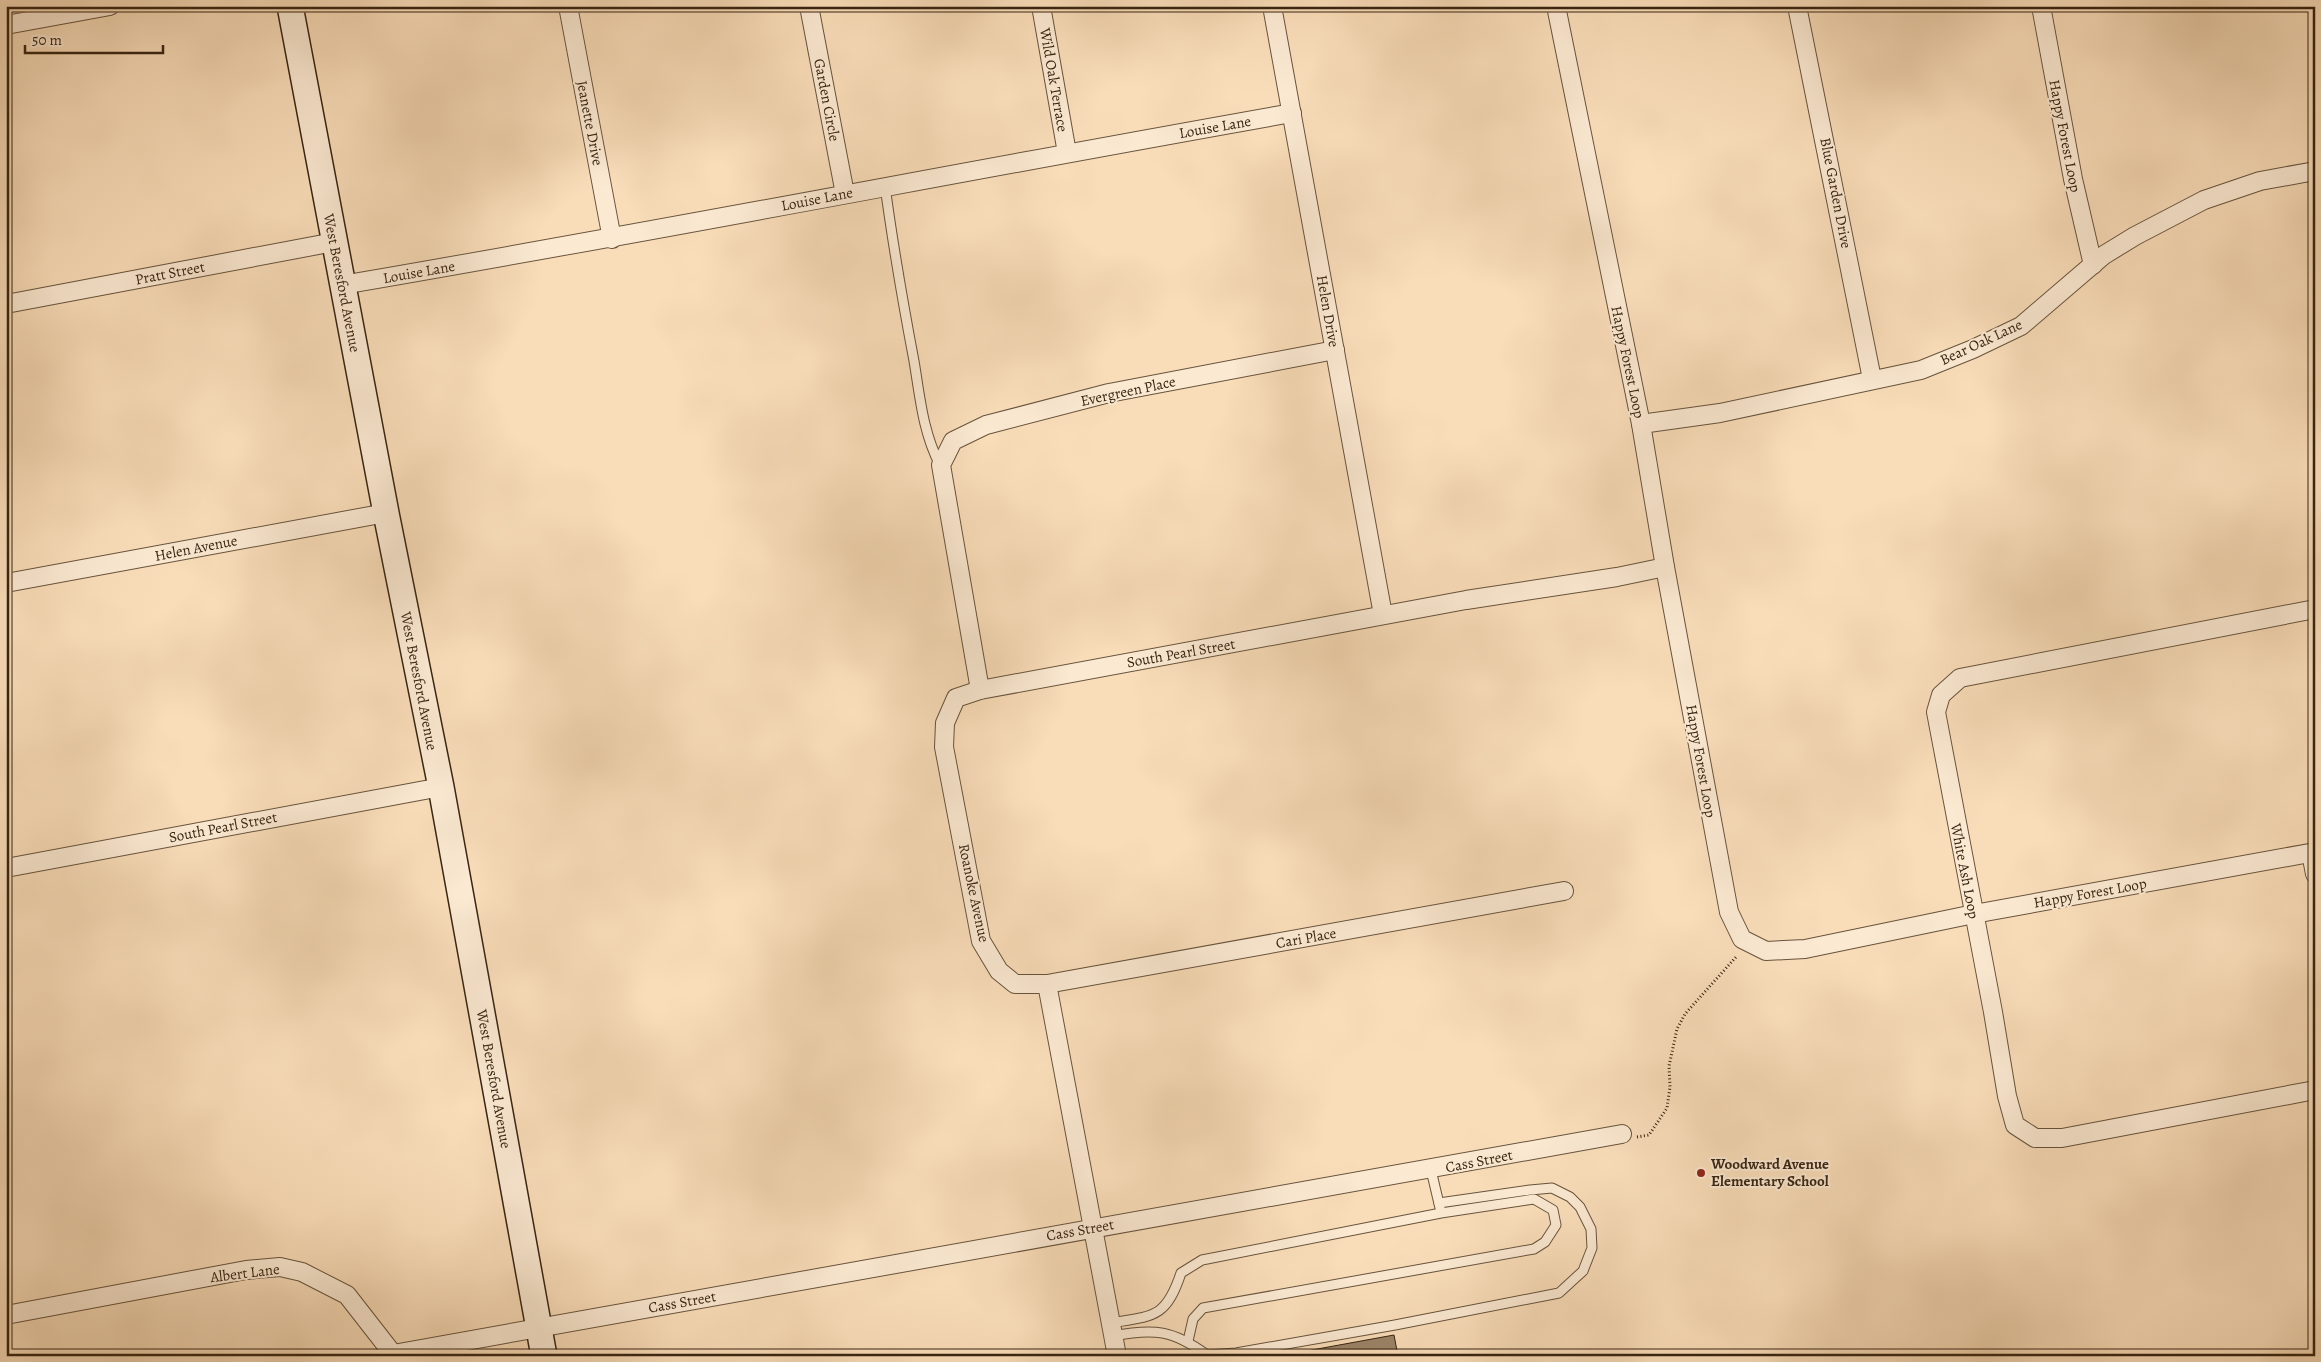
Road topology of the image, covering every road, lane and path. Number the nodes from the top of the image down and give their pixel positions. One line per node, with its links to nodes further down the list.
1 (110, 6): 10 (street)
2 (290, 6): 17 (street, West Beresford Avenue)
3 (568, 6): 16 (street, Jeanette Drive)
4 (809, 6): 15 (street, Garden Circle)
5 (1041, 6): 12 (street, Wild Oak Terrace)
6 (1272, 6): 11 (street, Helen Drive)
7 (1556, 6): 23 (street, Happy Forest Loop)
8 (1797, 6): 22 (street, Blue Garden Drive)
9 (2041, 6): 18 (street, Happy Forest Loop)
10 (6, 25)
11 (1292, 114): 12 (street, Louise Lane); 21 (street, Helen Drive)
12 (1067, 153): 14 (street, Louise Lane)
13 (2315, 171): 18 (street, Bear Oak Lane)
14 (885, 186): 15 (street, Louise Lane); 24 (lane)
15 (845, 194): 16 (street, Louise Lane)
16 (612, 239): 19 (street, Louise Lane)
17 (334, 242): 19 (street, West Beresford Avenue); 20 (street, Pratt Street)
18 (2092, 265): 22 (street, Bear Oak Lane)
19 (342, 285): 25 (street, West Beresford Avenue)
20 (6, 304)
21 (1335, 350): 24 (street, Evergreen Place); 29 (street, Helen Drive)
22 (1872, 379): 23 (street, Bear Oak Lane)
23 (1641, 424): 26 (street, Happy Forest Loop)
24 (941, 465): 30 (street)
25 (386, 513): 27 (street, Helen Avenue); 31 (street, West Beresford Avenue)
26 (1665, 566): 29 (street, South Pearl Street); 36 (street, Happy Forest Loop)
27 (6, 583)
28 (2315, 609): 36 (street, White Ash Loop)
29 (1383, 615): 30 (street, South Pearl Street)
30 (980, 690): 38 (street, Roanoke Avenue)
31 (440, 786): 33 (street, South Pearl Street); 46 (street, West Beresford Avenue)
32 (2313, 853): 34 (street); 36 (street, Happy Forest Loop)
33 (6, 868)
34 (2315, 874)
35 (1564, 891): 38 (street, Cari Place)
36 (1974, 914): 39 (street, White Ash Loop)
37 (1736, 957): 40 (path)
38 (1048, 984): 44 (street)
39 (2315, 1090)
40 (1622, 1134): 41 (street, Cass Street)
41 (1431, 1170): 42 (lane); 44 (street, Cass Street)
42 (1439, 1203): 43 (lane); 48 (lane)
43 (1441, 1214): 47 (lane); 48 (lane)
44 (1092, 1228): 46 (street, Cass Street); 47 (street)
45 (6, 1315): 49 (street, Albert Lane)
46 (539, 1328): 49 (street, Albert Lane); 50 (street, West Beresford Avenue)
47 (1112, 1330): 48 (lane); 51 (street)
48 (1188, 1341)
49 (393, 1355)
50 (544, 1356)
51 (1117, 1356)

